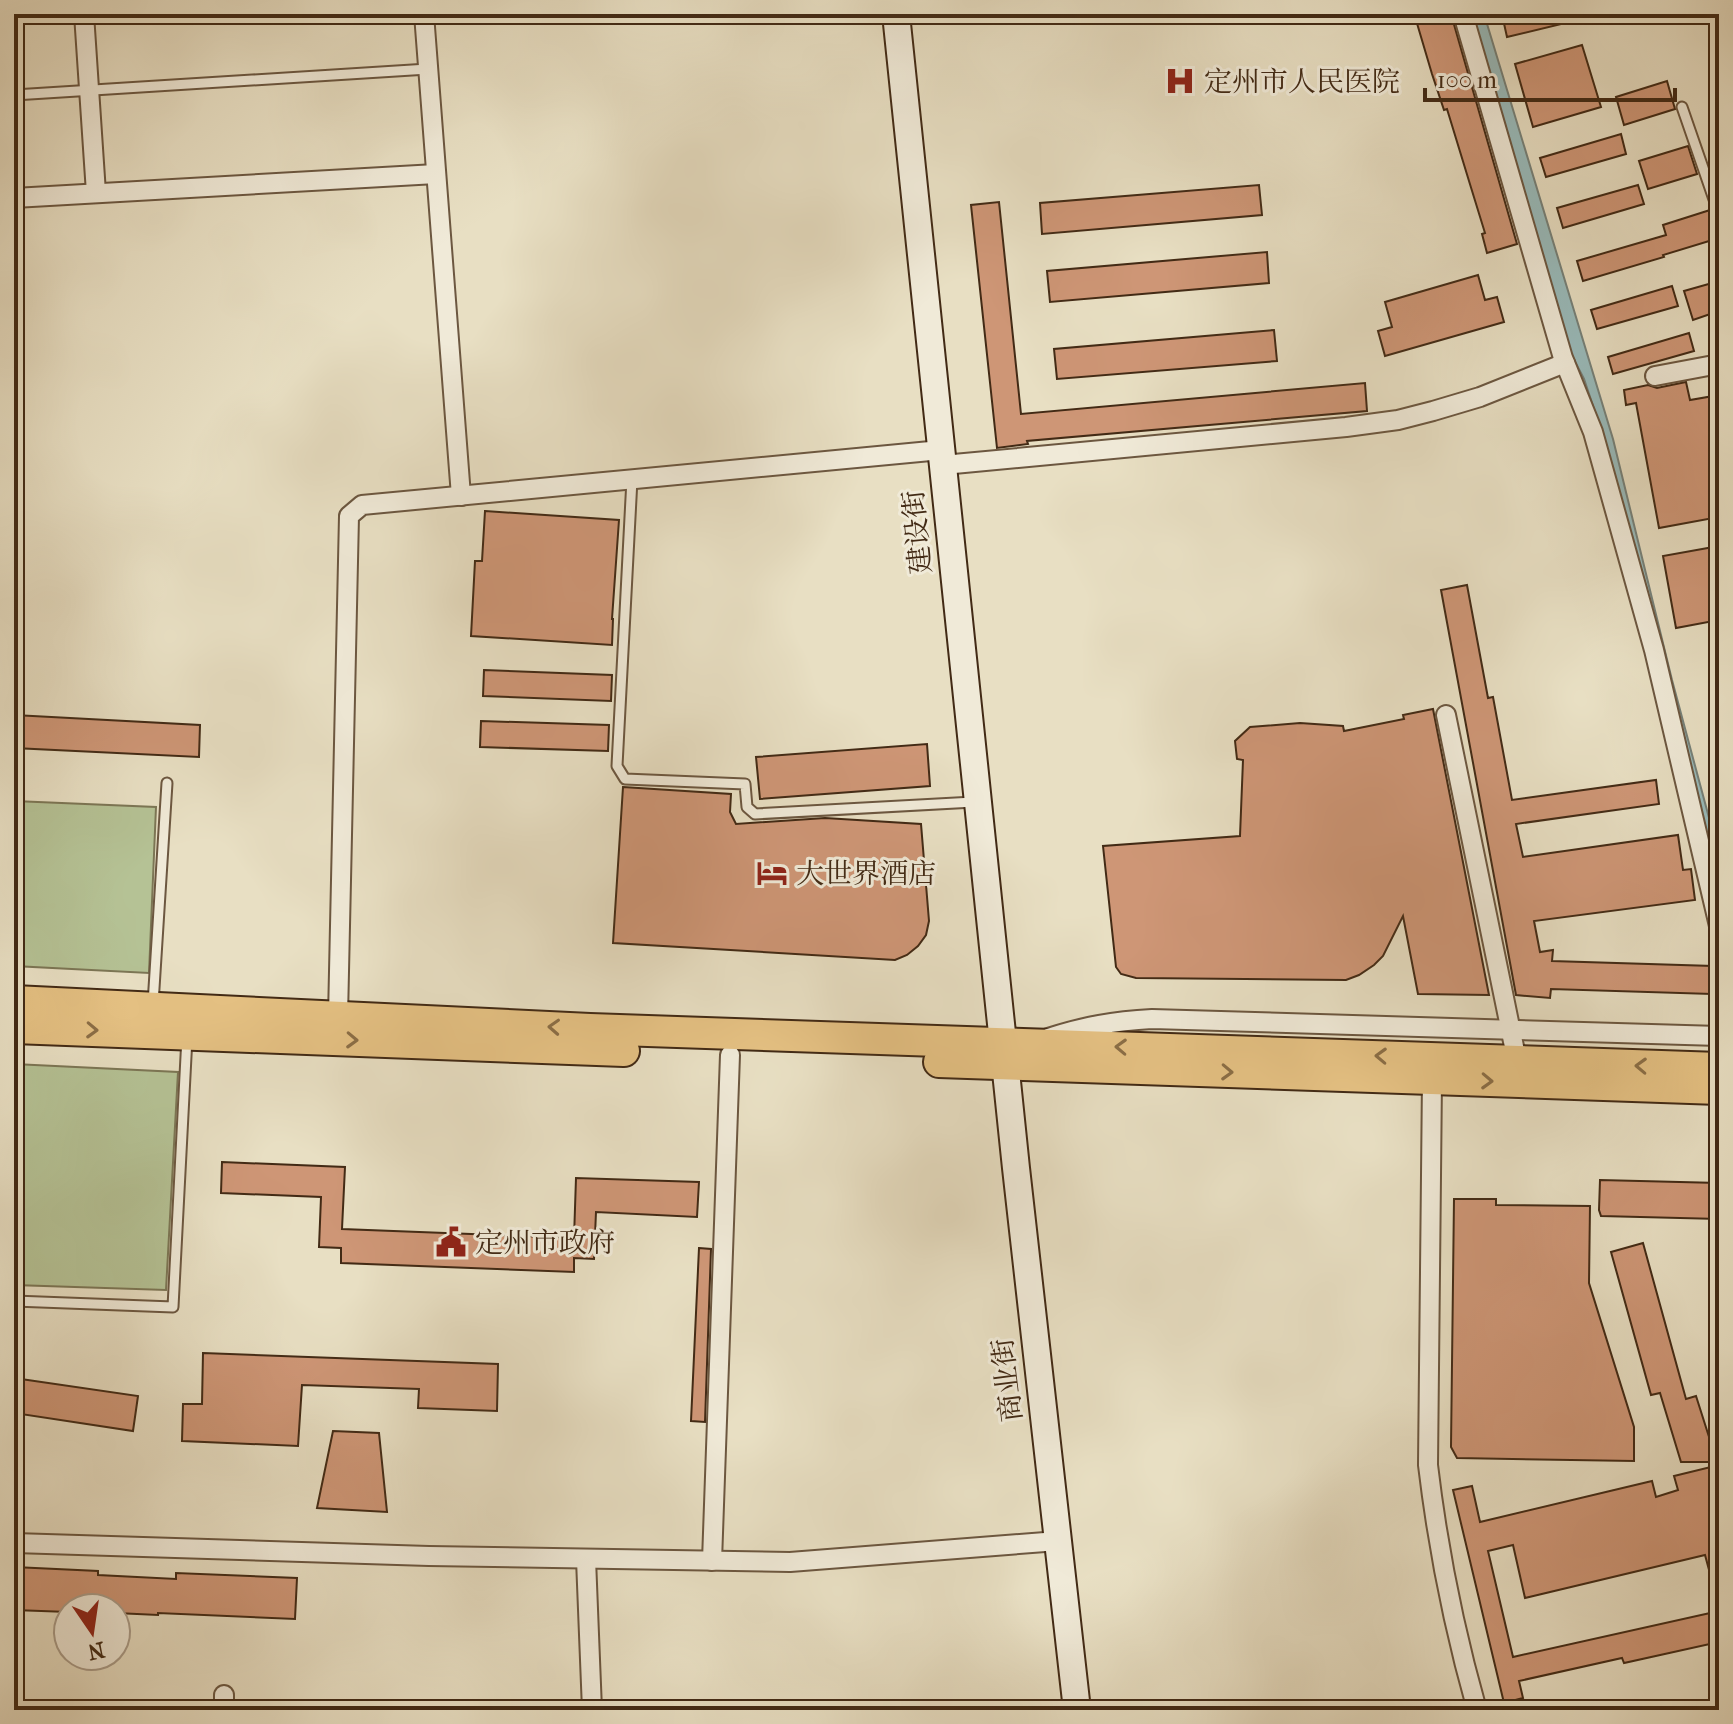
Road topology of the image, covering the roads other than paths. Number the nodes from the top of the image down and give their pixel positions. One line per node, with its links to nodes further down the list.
1 (84, 14): 6 (street)
2 (424, 14): 5 (street)
3 (896, 14): 16 (street, 建设街)
4 (1463, 14): 13 (street)
5 (428, 69): 6 (lane); 9 (street)
6 (89, 91): 7 (lane); 10 (street)
7 (14, 95)
8 (1682, 107): 12 (lane)
9 (436, 174): 10 (street); 18 (street)
10 (96, 193): 11 (street)
11 (14, 198)
12 (1719, 214)
13 (1565, 363): 16 (street); 22 (street)
14 (1719, 364): 15 (street)
15 (1655, 376)
16 (942, 457): 17 (street); 21 (street, 建设街)
17 (632, 479): 18 (street); 21 (lane)
18 (461, 496): 25 (street)
19 (1446, 715): 27 (street)
20 (167, 783): 24 (lane)
21 (977, 802): 30 (street, 建设街)
22 (1719, 926)
23 (14, 1001): 24 (main road)
24 (153, 1008): 25 (main road)
25 (338, 1017): 30 (main road, one-way to 25)
26 (14, 1028): 28 (main road, one-way to 28)
27 (1510, 1029): 29 (street); 30 (street); 32 (street)
28 (187, 1034): 31 (main road, one-way to 31); 36 (lane)
29 (1719, 1036)
30 (1012, 1051): 31 (main road); 32 (main road, one-way to 30); 34 (main road, one-way to 34); 37 (street, 商业街)
31 (730, 1055): 40 (street)
32 (1517, 1061): 33 (main road, one-way to 32)
33 (1719, 1068)
34 (1432, 1079): 35 (main road, one-way to 35); 43 (street)
35 (1719, 1089)
36 (14, 1301)
37 (1058, 1541): 40 (street); 42 (street, 商业街)
38 (14, 1543): 39 (street)
39 (586, 1559): 40 (street); 41 (street)
40 (712, 1561)
41 (592, 1710)
42 (1077, 1710)
43 (1477, 1710)

